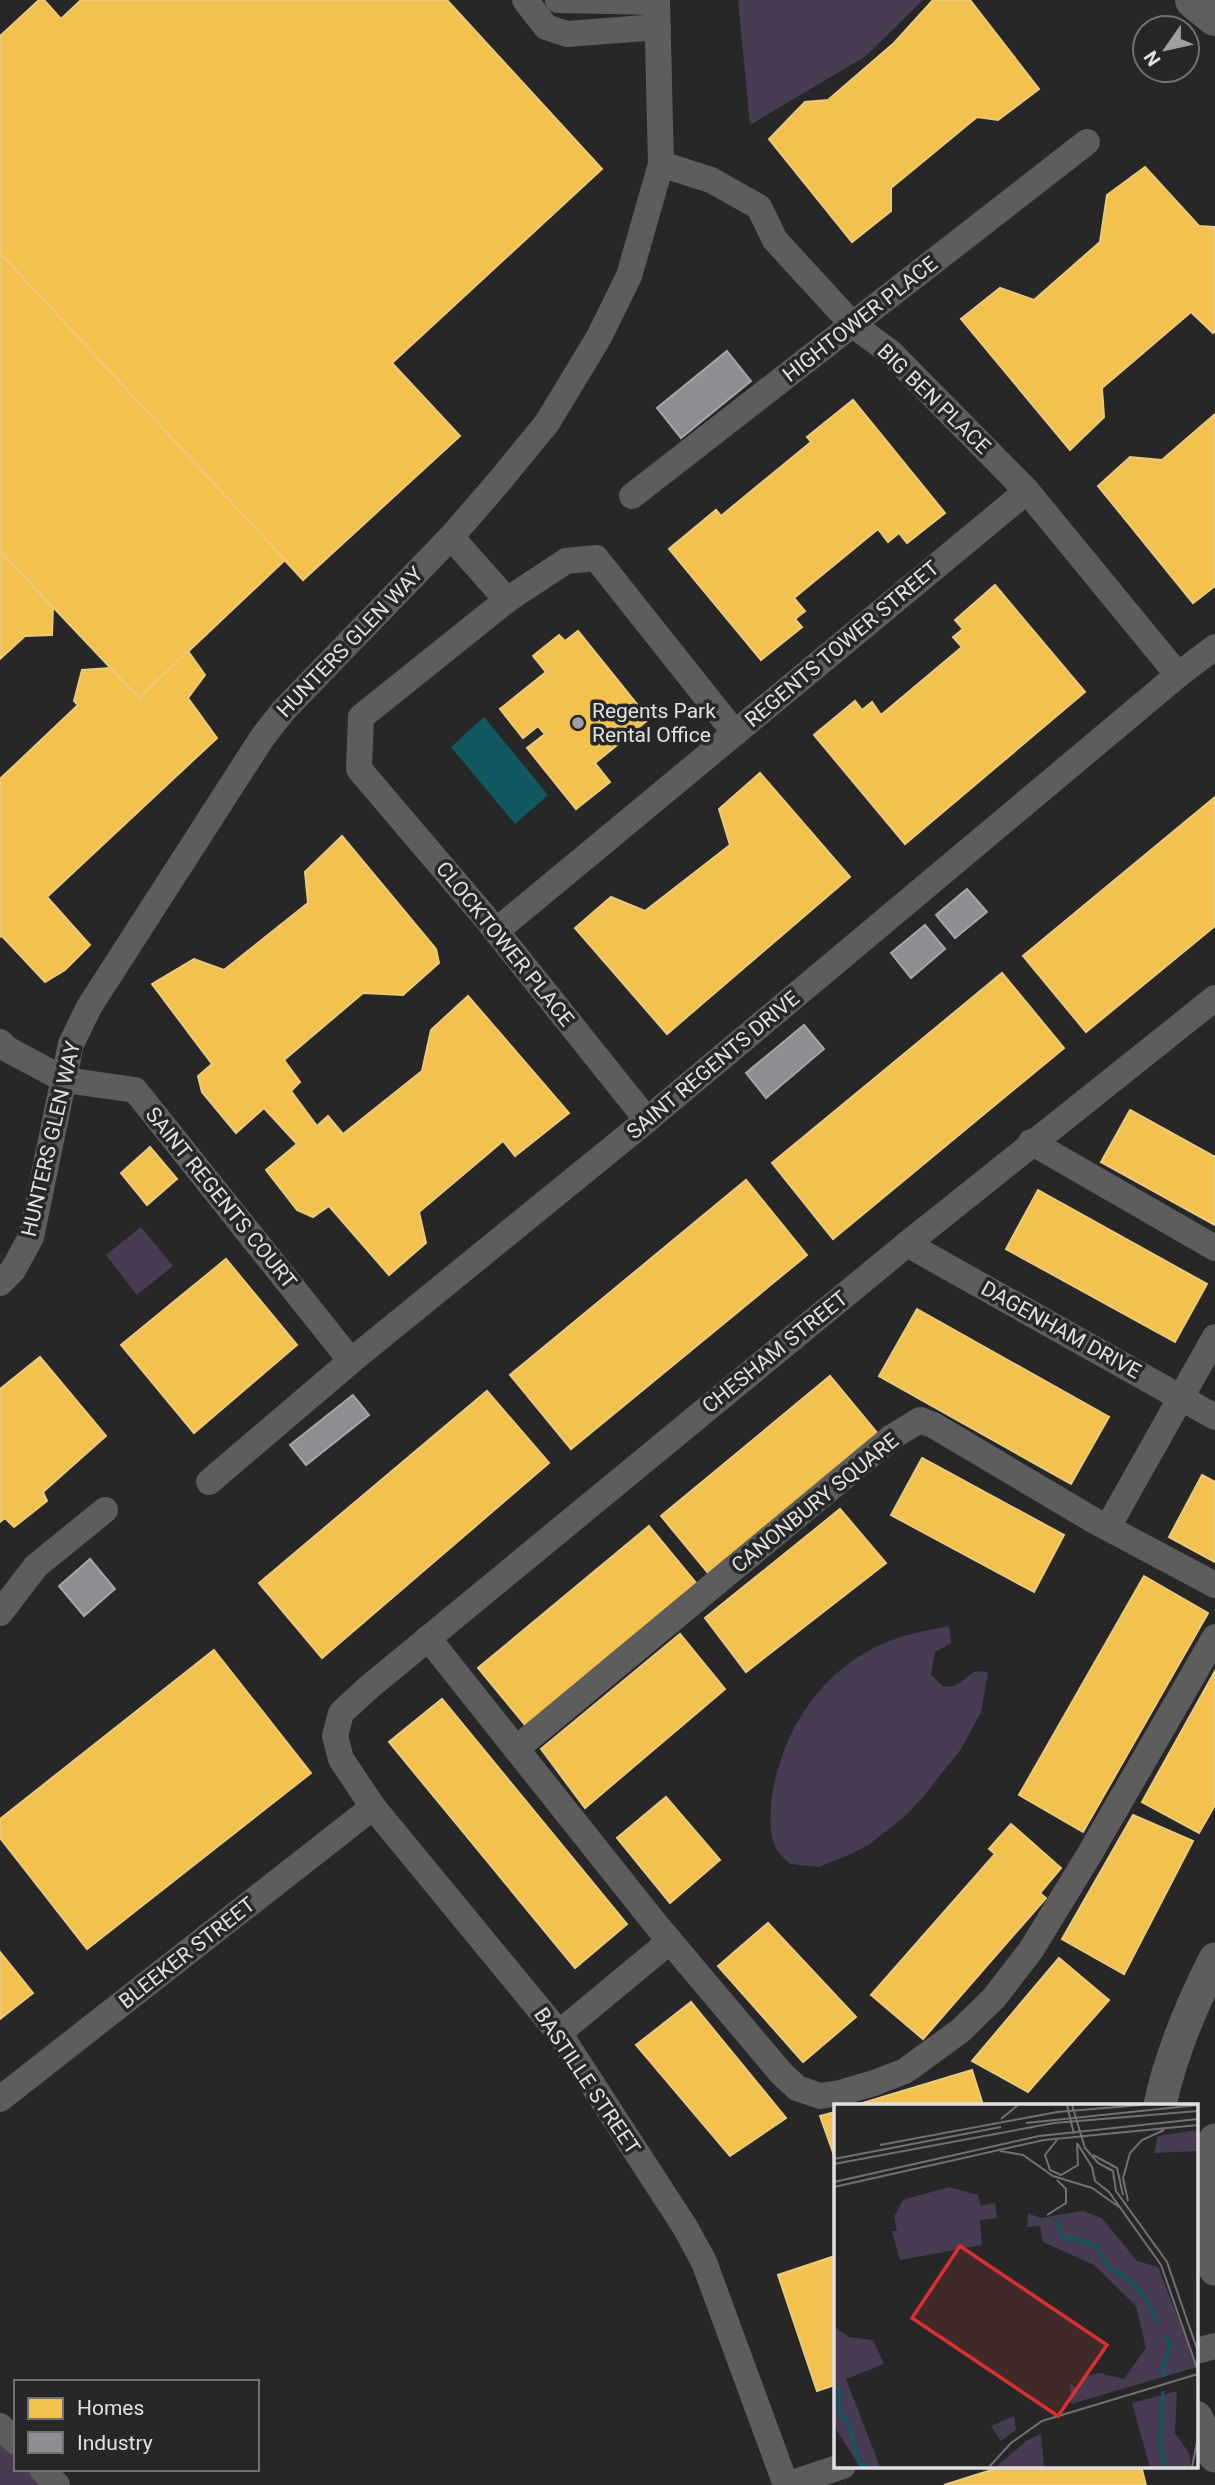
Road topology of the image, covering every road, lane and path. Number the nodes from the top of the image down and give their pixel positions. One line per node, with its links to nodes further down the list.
1 (1194, 0): 4 (main road)
2 (544, 3): 3 (street)
3 (658, 10): 6 (street, HUNTERS GLEN WAY)
4 (1215, 17)
5 (1087, 142): 7 (street, HIGHTOWER PLACE)
6 (661, 164): 7 (street, BIG BEN PLACE); 10 (street, HUNTERS GLEN WAY)
7 (853, 325): 8 (street, BIG BEN PLACE); 9 (street, HIGHTOWER PLACE)
8 (1027, 491): 13 (street, BIG BEN PLACE); 14 (street, REGENTS TOWER STREET)
9 (632, 496)
10 (451, 537): 11 (street); 18 (street, HUNTERS GLEN WAY)
11 (507, 600): 14 (street); 15 (street, CLOCKTOWER PLACE)
12 (1215, 647): 13 (street, SAINT REGENTS DRIVE)
13 (1178, 675): 19 (street, SAINT REGENTS DRIVE)
14 (735, 733): 15 (street, REGENTS TOWER STREET)
15 (496, 931): 19 (street, CLOCKTOWER PLACE)
16 (1215, 998): 20 (street, CHESHAM STREET)
17 (0, 1042): 18 (street, SAINT REGENTS COURT)
18 (65, 1080): 23 (street, HUNTERS GLEN WAY); 25 (street, SAINT REGENTS COURT)
19 (647, 1120): 25 (street, SAINT REGENTS DRIVE)
20 (1031, 1142): 21 (street, CHESHAM STREET); 22 (street)
21 (907, 1244): 26 (street, DAGENHAM DRIVE); 34 (street, CHESHAM STREET)
22 (1215, 1248)
23 (0, 1283)
24 (1215, 1336): 26 (street)
25 (351, 1361): 28 (street, SAINT REGENTS DRIVE)
26 (1182, 1399): 27 (street, DAGENHAM DRIVE); 30 (street)
27 (1215, 1417)
28 (209, 1482)
29 (106, 1510): 32 (street)
30 (1108, 1527): 31 (street, CANONBURY SQUARE); 36 (street, CANONBURY SQUARE)
31 (1215, 1585)
32 (0, 1613)
33 (1215, 1637): 38 (street)
34 (428, 1638): 35 (street, CHESHAM STREET); 36 (street)
35 (341, 1713): 37 (street, BASTILLE STREET)
36 (516, 1749): 38 (street)
37 (373, 1807): 40 (street, BASTILLE STREET); 41 (street, BLEEKER STREET)
38 (670, 1941): 40 (street)
39 (1215, 1959): 42 (street)
40 (559, 2032): 54 (street, BASTILLE STREET)
41 (0, 2099)
42 (1160, 2104)
43 (1215, 2140): 44 (street)
44 (1215, 2269)
45 (1215, 2346): 46 (street)
46 (1198, 2350)
47 (1198, 2421): 50 (street)
48 (0, 2426): 49 (street)
49 (14, 2440)
50 (1215, 2456)
51 (837, 2468): 54 (street)
52 (43, 2471): 53 (street)
53 (57, 2485)
54 (786, 2485)

